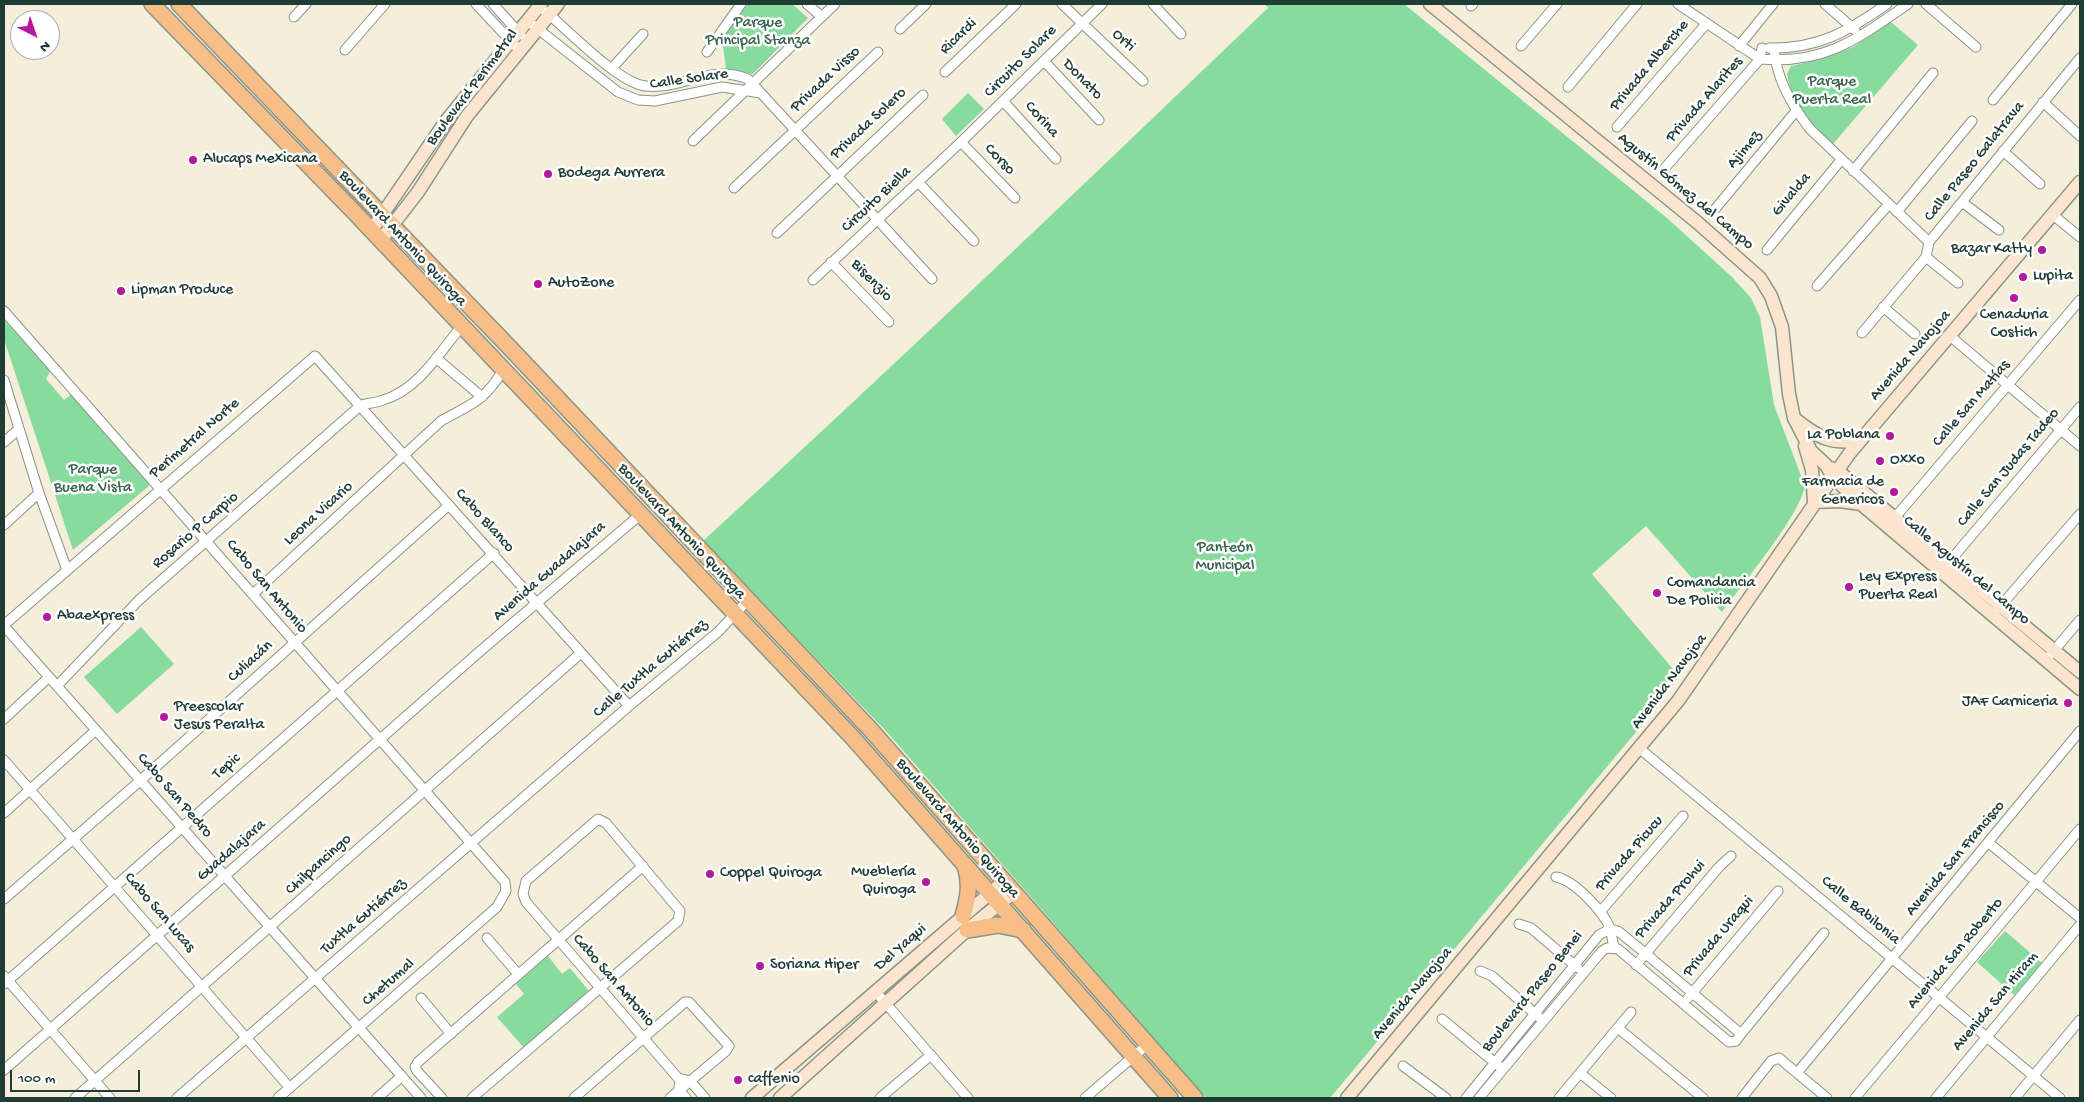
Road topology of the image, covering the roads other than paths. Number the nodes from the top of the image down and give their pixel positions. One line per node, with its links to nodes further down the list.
1 (152, 4): 100 (main road, Boulevard Antonio Quiroga)
2 (179, 4): 97 (main road, Boulevard Antonio Quiroga)
3 (306, 4): 29 (street)
4 (385, 4): 46 (street)
5 (476, 4): 39 (street)
6 (493, 4): 39 (street)
7 (558, 4): 27 (street, Boulevard Perimetral)
8 (741, 4): 49 (street)
9 (806, 4): 28 (street)
10 (834, 4): 28 (street)
11 (926, 4): 35 (street)
12 (1016, 4): 57 (street, Ricardi)
13 (1062, 4): 31 (street, Circuito Solare)
14 (1102, 4): 31 (street)
15 (1153, 4): 37 (street)
16 (1430, 4): 127 (street, Agustín Gómez del Campo)
17 (1557, 4): 40 (street)
18 (1638, 4): 63 (street)
19 (1773, 4): 41 (street)
20 (1825, 4): 33 (street)
21 (1887, 4): 33 (street)
22 (1908, 4): 38 (street)
23 (1926, 4): 43 (street)
24 (2072, 4): 69 (street)
25 (540, 5): 27 (street, Calle Solare); 30 (street, Boulevard Perimetral)
26 (1684, 5): 32 (street)
27 (549, 15): 34 (street, Boulevard Perimetral); 47 (street, Calle Solare)
28 (821, 16): 62 (street)
29 (294, 17)
30 (528, 21): 34 (street, Calle Solare); 39 (street, Boulevard Perimetral)
31 (1082, 23): 53 (street, Circuito Solare); 60 (street, Orti)
32 (1706, 24): 41 (street); 75 (street, Privada Alberche)
33 (1853, 28): 38 (street); 45 (street)
34 (538, 29): 42 (street, Boulevard Perimetral); 55 (street, Calle Solare)
35 (900, 29)
36 (643, 34): 56 (street)
37 (1182, 34)
38 (1863, 36): 54 (street)
39 (514, 37): 42 (street); 97 (street, Boulevard Perimetral)
40 (1521, 46)
41 (1739, 46): 48 (street)
42 (523, 47): 97 (street, Boulevard Perimetral)
43 (1976, 47)
44 (1762, 48): 45 (street); 48 (street); 52 (street, Privada Alarites)
45 (1774, 48): 54 (street)
46 (345, 50)
47 (592, 51): 55 (street); 56 (street, Calle Solare)
48 (1749, 51): 52 (street)
49 (707, 52)
50 (878, 52): 76 (street, Privada Visso)
51 (2080, 58): 71 (street, Calle Paseo Galatrava)
52 (1760, 59): 54 (street); 83 (street, Privada Alarites)
53 (1044, 61): 70 (street, Circuito Solare); 73 (street, Donato)
54 (1775, 61): 72 (street)
55 (582, 64): 68 (street, Calle Solare)
56 (615, 65): 61 (street, Calle Solare)
57 (945, 72)
58 (1933, 73): 84 (street)
59 (691, 78): 61 (street, Calle Solare); 62 (street, Calle Solare); 65 (street)
60 (1143, 80)
61 (633, 82): 68 (street)
62 (753, 83): 64 (street); 66 (street, Calle Solare)
63 (1568, 87)
64 (746, 90): 65 (street, Calle Solare); 66 (street, Calle Solare); 78 (street)
65 (695, 92): 68 (street, Calle Solare)
66 (761, 94): 76 (street, Calle Solare)
67 (923, 95): 85 (street, Privada Solero)
68 (626, 96)
69 (1993, 100)
70 (1004, 101): 79 (street, Circuito Solare); 81 (street, Corina)
71 (2043, 102): 77 (street); 80 (street, Calle Paseo Galatrava)
72 (1796, 110): 82 (street); 93 (street, Ajimez)
73 (1099, 120)
74 (1972, 121): 94 (street)
75 (1617, 127)
76 (795, 130): 85 (street, Calle Solare); 89 (street, Privada Visso)
77 (2080, 136)
78 (693, 141)
79 (961, 142): 86 (street, Circuito Biella); 90 (street, Corso)
80 (2003, 151): 88 (street); 91 (street, Calle Paseo Galatrava)
81 (1056, 159)
82 (1841, 160): 84 (street); 104 (street, Givalda)
83 (1664, 169)
84 (1853, 171): 92 (street)
85 (836, 174): 96 (street, Calle Solare); 99 (street, Privada Solero)
86 (918, 182): 96 (street, Circuito Biella); 102 (street)
87 (2080, 182): 95 (street, Avenida Navojoa)
88 (2040, 184)
89 (734, 188)
90 (1015, 198)
91 (1962, 202): 98 (street); 103 (street, Calle Paseo Galatrava)
92 (1889, 204): 94 (street); 110 (street)
93 (1716, 208)
94 (1897, 212): 103 (street)
95 (2053, 215): 101 (street); 118 (street, Avenida Navojoa)
96 (878, 219): 106 (street, Circuito Biella); 108 (street, Calle Solare)
97 (388, 222): 100 (street, Boulevard Perimetral); 150 (main road, Boulevard Antonio Quiroga)
98 (1999, 230)
99 (777, 233)
100 (376, 236): 115 (main road, Boulevard Antonio Quiroga)
101 (2080, 237)
102 (974, 241)
103 (1929, 242): 105 (street, Calle Paseo Galatrava)
104 (1766, 250)
105 (1926, 257): 109 (street); 112 (street, Calle Paseo Galatrava)
106 (831, 262): 107 (street, Circuito Biella); 114 (street, Bisenzio)
107 (812, 280)
108 (932, 280)
109 (1958, 282)
110 (1817, 286)
111 (2080, 300): 123 (street, Calle San Matías)
112 (1883, 307): 116 (street, Calle Paseo Galatrava); 117 (street)
113 (4, 311): 136 (street, Cabo San Antonio)
114 (889, 322)
115 (461, 327): 120 (street); 121 (main road, Boulevard Antonio Quiroga)
116 (1862, 333)
117 (1915, 334)
118 (1950, 336): 123 (street); 131 (street, Avenida Navojoa)
119 (316, 357): 125 (street, Cabo Blanco); 136 (street, Perimetral Norte)
120 (436, 358): 124 (street); 125 (street)
121 (503, 370): 124 (street, Leona Vicario); 141 (main road, Boulevard Antonio Quiroga)
122 (4, 380): 128 (street)
123 (2008, 385): 129 (street); 143 (street, Calle San Matías)
124 (482, 397): 134 (street, Leona Vicario)
125 (361, 405): 134 (street, Cabo Blanco); 145 (street, Rosario P Carpio)
126 (2080, 407): 129 (street, Calle San Judas Tadeo)
127 (1794, 418): 130 (street, Agustín Gómez del Campo); 131 (street)
128 (18, 429): 132 (street); 137 (street)
129 (2062, 429): 133 (street); 147 (street, Calle San Judas Tadeo)
130 (1803, 439): 135 (street, Agustín Gómez del Campo); 138 (street)
131 (1861, 440): 135 (street, Avenida Navojoa)
132 (4, 442)
133 (2080, 446)
134 (405, 456): 140 (street, Cabo Blanco); 149 (street, Leona Vicario)
135 (1832, 471): 138 (street, Avenida Navojoa); 139 (street, Calle Agustín del Campo); 143 (street, Calle Agustín del Campo)
136 (160, 488): 145 (street, Cabo San Antonio); 148 (street, Perimetral Norte)
137 (39, 494): 144 (street); 148 (street)
138 (1814, 502): 139 (street); 170 (street, Avenida Navojoa)
139 (1861, 504): 143 (street, Calle Agustín del Campo)
140 (449, 505): 146 (street, Cabo Blanco); 156 (street, Culiacán)
141 (641, 514): 151 (street, Avenida Guadalajara); 153 (main road, Boulevard Antonio Quiroga)
142 (2080, 514): 152 (street)
143 (1890, 522): 147 (street, Calle Agustín del Campo)
144 (4, 525)
145 (208, 542): 149 (street, Cabo San Antonio); 162 (street, Rosario P Carpio)
146 (494, 554): 151 (street, Cabo Blanco); 164 (street, Tepic)
147 (1944, 567): 152 (street, Calle Agustín del Campo)
148 (67, 570): 155 (street, Perimetral Norte)
149 (253, 594): 156 (street, Cabo San Antonio)
150 (748, 600): 153 (street, Calle Tuxtla Gutiérrez); 191 (main road, Boulevard Antonio Quiroga)
151 (536, 603): 157 (street, Avenida Guadalajara); 158 (street, Cabo Blanco)
152 (1997, 611): 159 (street, Calle Agustín del Campo)
153 (735, 616): 165 (street, Calle Tuxtla Gutiérrez); 184 (main road, Boulevard Antonio Quiroga)
154 (2080, 620): 159 (street)
155 (4, 625): 161 (street, Cabo San Pedro)
156 (294, 643): 164 (street, Cabo San Antonio); 173 (street, Culiacán)
157 (478, 653): 169 (street, Guadalajara)
158 (582, 653): 165 (street, Cabo Blanco); 175 (street, Chilpancingo)
159 (2050, 655): 160 (street, Calle Agustín del Campo); 163 (street, Calle Agustín del Campo)
160 (2080, 672)
161 (49, 677): 162 (street, Cabo San Pedro); 166 (street)
162 (57, 686): 167 (street, Cabo San Pedro)
163 (2080, 689)
164 (337, 691): 169 (street, Cabo San Antonio); 178 (street, Tepic)
165 (629, 706): 171 (street, Calle Tuxtla Gutiérrez)
166 (4, 719)
167 (96, 730): 173 (street, Cabo San Pedro); 174 (street)
168 (2080, 731): 182 (street, Avenida San Francisco)
169 (381, 738): 175 (street, Cabo San Antonio); 186 (street, Guadalajara)
170 (1640, 748): 209 (street, Calle Babilonia); 274 (street, Avenida Navojoa)
171 (570, 757): 181 (street, Tuxtla Gutiérrez)
172 (4, 760): 174 (street, Cabo San Lucas)
173 (141, 780): 178 (street, Cabo San Pedro); 180 (street, Culiacán)
174 (31, 790): 176 (street); 180 (street, Cabo San Lucas)
175 (425, 791): 181 (street, Cabo San Antonio); 200 (street, Chilpancingo)
176 (4, 813)
177 (1683, 816): 195 (street, Privada Picucu)
178 (181, 827): 186 (street, Cabo San Pedro); 190 (street, Tepic)
179 (2080, 828): 188 (street, Avenida San Roberto)
180 (74, 838): 190 (street, Cabo San Lucas); 193 (street, Culiacán)
181 (471, 843): 189 (street, Cabo San Antonio); 215 (street, Tuxtla Gutiérrez)
182 (1990, 843): 188 (street); 209 (street, Avenida San Francisco)
183 (1731, 856): 208 (street, Privada Prohui)
184 (963, 862): 194 (main road, Boulevard Antonio Quiroga); 197 (main road)
185 (643, 866): 206 (street); 206 (street, Cabo San Antonio); 218 (street)
186 (226, 877): 200 (street, Cabo San Pedro); 204 (street, Guadalajara)
187 (1556, 877): 195 (street)
188 (2036, 881): 196 (street); 221 (street, Avenida San Roberto)
189 (505, 882): 232 (street, Chetumal)
190 (115, 885): 204 (street, Cabo San Lucas); 216 (street, Tepic)
191 (1008, 887): 194 (street, Del Yaqui); 238 (main road, Boulevard Antonio Quiroga)
192 (1778, 891): 220 (street, Privada Uraqui)
193 (4, 899)
194 (994, 899): 197 (street, Del Yaqui); 202 (main road, Boulevard Antonio Quiroga)
195 (1600, 912): 201 (street)
196 (2080, 918)
197 (965, 923): 202 (main road); 219 (street, Del Yaqui); 223 (street, Del Yaqui)
198 (1519, 924): 211 (street)
199 (2080, 924): 235 (street, Avenida San Hiram)
200 (270, 928): 215 (street, Cabo San Pedro); 217 (street, Chilpancingo)
201 (1610, 929): 207 (street); 208 (street); 211 (street, Boulevard Paseo Benei)
202 (1023, 930): 240 (main road, Boulevard Antonio Quiroga)
203 (1824, 933): 234 (street)
204 (158, 935): 217 (street, Cabo San Lucas); 231 (street, Guadalajara)
205 (487, 938): 214 (street)
206 (557, 940): 214 (street); 218 (street, Cabo San Antonio)
207 (1614, 947): 210 (street); 213 (street, Boulevard Paseo Benei)
208 (1645, 953): 210 (street, Privada Prohui); 220 (street)
209 (1893, 959): 221 (street, Calle Babilonia); 246 (street, Avenida San Francisco)
210 (1636, 964): 224 (street)
211 (1574, 965): 213 (street); 226 (street, Boulevard Paseo Benei)
212 (1480, 971): 226 (street)
213 (1584, 972): 229 (street, Boulevard Paseo Benei)
214 (518, 974): 233 (street)
215 (315, 979): 232 (street, Cabo San Pedro); 236 (street, Tuxtla Gutiérrez)
216 (5, 980): 231 (street)
217 (203, 987): 236 (street, Cabo San Lucas); 250 (street, Chilpancingo)
218 (599, 988): 237 (street, Cabo San Antonio); 262 (street)
219 (875, 991): 223 (street); 267 (street, Del Yaqui)
220 (1692, 993): 224 (street, Privada Uraqui); 234 (street)
221 (1939, 997): 235 (street, Calle Babilonia); 283 (street, Avenida San Roberto)
222 (420, 998): 233 (street)
223 (886, 1004): 239 (street); 268 (street, Del Yaqui)
224 (1684, 1004): 234 (street)
225 (1631, 1012): 230 (street)
226 (1534, 1014): 229 (street); 241 (street, Boulevard Paseo Benei)
227 (1442, 1020): 241 (street)
228 (2080, 1020): 248 (street)
229 (1542, 1021): 243 (street, Boulevard Paseo Benei)
230 (1618, 1028): 245 (street); 280 (street)
231 (51, 1029): 244 (street, Guadalajara); 250 (street)
232 (359, 1029): 247 (street, Cabo San Pedro); 252 (street, Chetumal)
233 (451, 1034): 261 (street)
234 (1741, 1034)
235 (1986, 1036): 248 (street, Calle Babilonia); 284 (street, Avenida San Hiram)
236 (246, 1037): 252 (street, Cabo San Lucas); 257 (street, Tuxtla Gutiérrez)
237 (643, 1037): 249 (street, Cabo San Antonio); 251 (street); 263 (street)
238 (1148, 1044): 240 (street); 273 (main road, Boulevard Antonio Quiroga)
239 (931, 1055): 269 (street); 270 (street)
240 (1133, 1057): 271 (street); 272 (main road, Boulevard Antonio Quiroga)
241 (1496, 1062): 243 (street); 276 (street, Boulevard Paseo Benei)
242 (1403, 1066): 275 (street)
243 (1503, 1069): 277 (street, Boulevard Paseo Benei)
244 (4, 1070)
245 (1580, 1073): 278 (street); 279 (street)
246 (1797, 1073): 281 (street); 282 (street)
247 (402, 1076): 259 (street); 260 (street, Cabo San Pedro)
248 (2034, 1077): 285 (street); 286 (street, Calle Babilonia)
249 (678, 1078): 251 (street); 253 (street)
250 (95, 1081): 255 (street, Chilpancingo); 256 (street)
251 (690, 1081): 253 (street); 254 (street)
252 (290, 1088): 258 (street, Chetumal)
253 (679, 1090): 264 (street); 265 (street)
254 (702, 1095): 266 (street)
255 (75, 1098)
256 (110, 1098)
257 (177, 1098)
258 (278, 1098)
259 (377, 1098)
260 (421, 1098)
261 (442, 1098)
262 (472, 1098)
263 (574, 1098)
264 (670, 1098)
265 (686, 1098)
266 (692, 1098)
267 (752, 1098)
268 (780, 1098)
269 (880, 1098)
270 (968, 1098)
271 (1085, 1098)
272 (1170, 1098)
273 (1195, 1098)
274 (1347, 1098)
275 (1446, 1098)
276 (1466, 1098)
277 (1479, 1098)
278 (1559, 1098)
279 (1612, 1098)
280 (1703, 1098)
281 (1742, 1098)
282 (1827, 1098)
283 (1855, 1098)
284 (1936, 1098)
285 (2015, 1098)
286 (2060, 1098)

